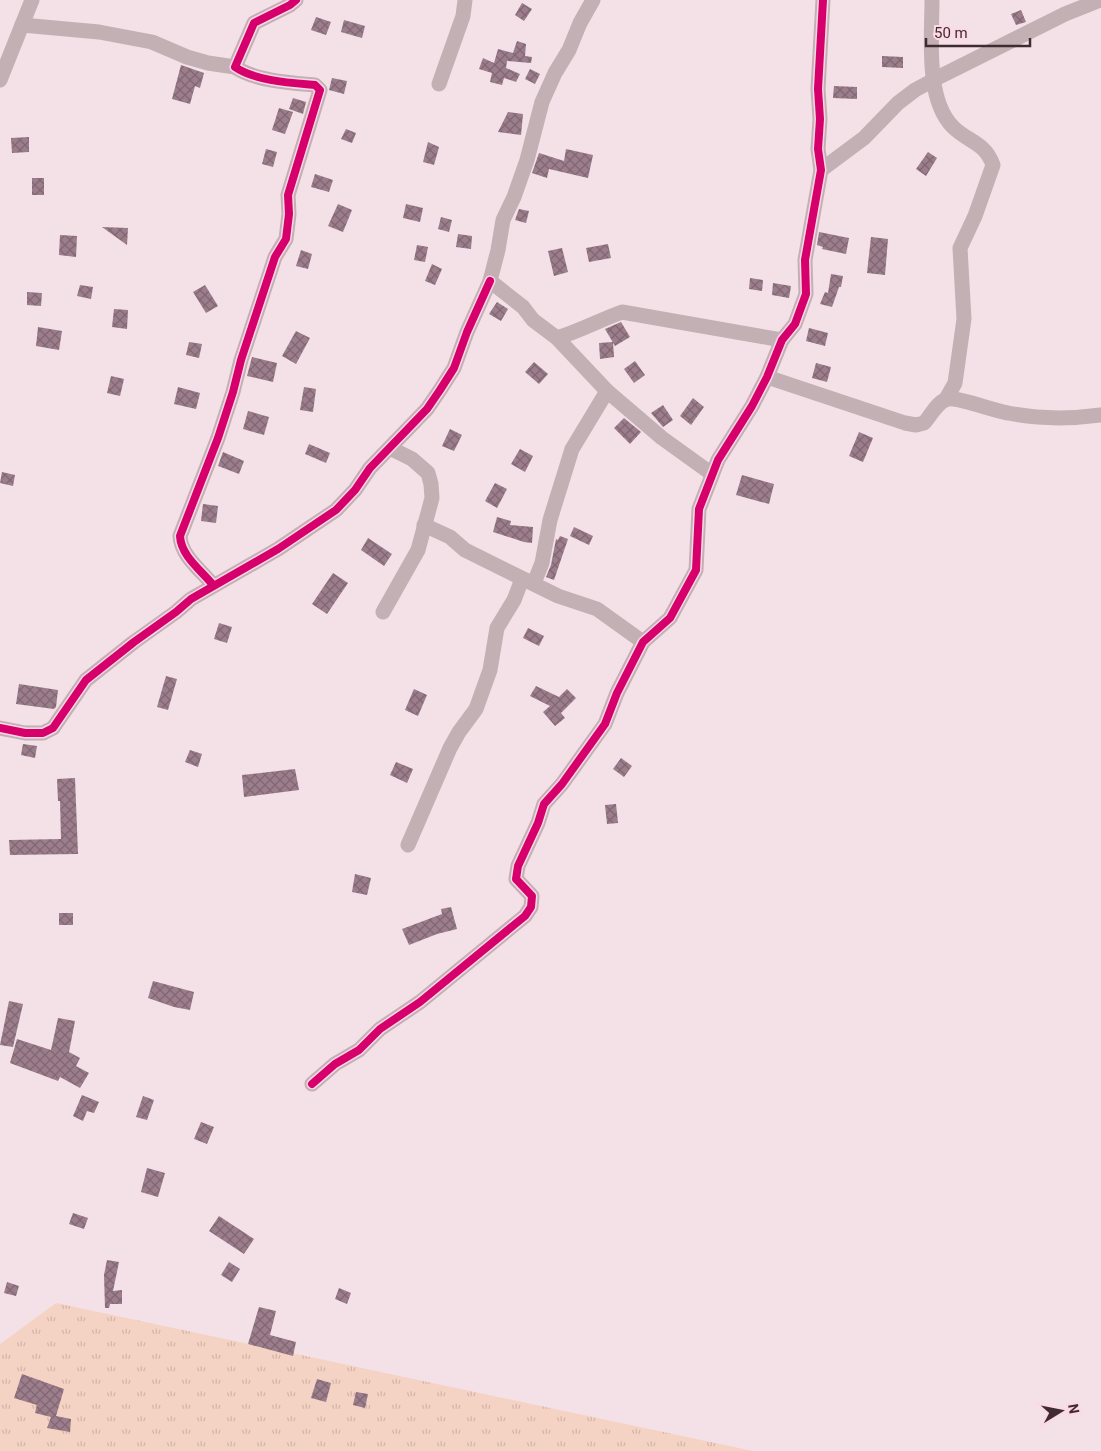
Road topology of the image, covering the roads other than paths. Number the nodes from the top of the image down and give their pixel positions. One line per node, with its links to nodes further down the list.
1 (32, 0): 8 (street)
2 (296, 0): 9 (street)
3 (465, 0): 12 (street)
4 (593, 0): 14 (street)
5 (822, 0): 13 (street)
6 (932, 0): 11 (street)
7 (1100, 0): 11 (street)
8 (22, 25): 9 (street); 10 (street)
9 (236, 67): 25 (street)
10 (0, 80)
11 (933, 80): 13 (street); 19 (street)
12 (439, 84)
13 (821, 170): 16 (street)
14 (490, 281): 15 (street); 21 (street)
15 (557, 338): 16 (street); 18 (street)
16 (782, 340): 17 (street)
17 (767, 377): 19 (street); 22 (street)
18 (607, 391): 22 (street); 24 (street)
19 (946, 399): 20 (street)
20 (1101, 415)
21 (390, 448): 23 (street); 25 (street)
22 (712, 474): 27 (street)
23 (424, 525): 24 (street); 26 (street)
24 (528, 581): 27 (street); 29 (street)
25 (213, 585): 28 (street)
26 (383, 612)
27 (643, 642): 30 (street)
28 (0, 728)
29 (408, 845)
30 (312, 1084)

